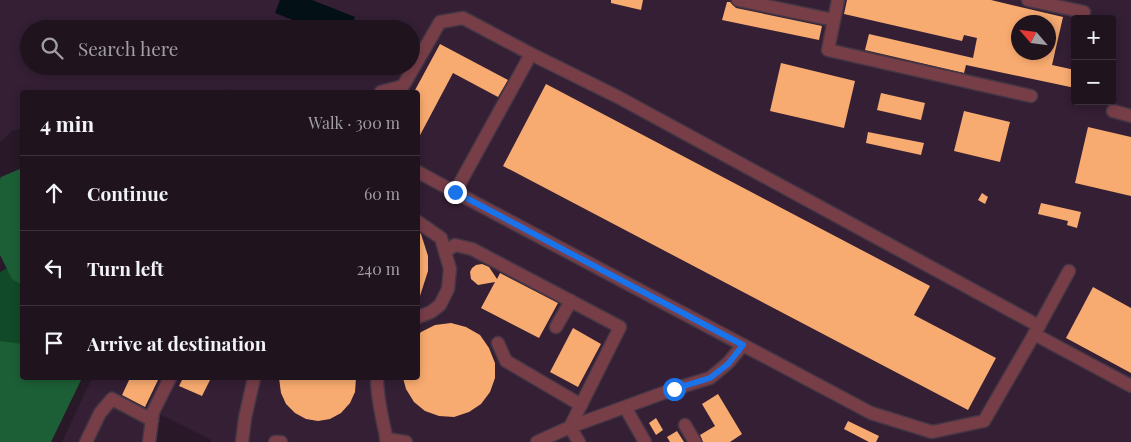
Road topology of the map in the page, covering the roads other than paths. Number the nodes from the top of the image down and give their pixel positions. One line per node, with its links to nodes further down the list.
1 (738, 0): 5 (lane)
2 (838, 0): 5 (lane)
3 (1028, 0): 4 (lane)
4 (1084, 12)
5 (834, 20): 10 (lane)
6 (531, 54): 7 (lane); 14 (lane); 21 (lane)
7 (420, 57)
8 (409, 75): 9 (lane)
9 (388, 90)
10 (1031, 96)
11 (1113, 111): 12 (lane)
12 (1131, 116)
13 (420, 173): 14 (lane)
14 (455, 192): 23 (lane)
15 (420, 223): 16 (lane)
16 (446, 251): 18 (lane); 19 (lane)
17 (1069, 271): 21 (lane)
18 (571, 301): 20 (lane); 28 (lane)
19 (420, 316)
20 (556, 327)
21 (1037, 330): 23 (lane); 27 (lane)
22 (498, 343): 28 (lane)
23 (743, 345): 29 (lane)
24 (169, 380): 30 (lane)
25 (254, 380): 36 (lane)
26 (377, 380): 33 (lane)
27 (1131, 386)
28 (581, 405): 32 (lane)
29 (625, 407): 32 (lane); 42 (lane)
30 (152, 420): 34 (lane); 35 (lane)
31 (685, 425): 43 (lane)
32 (570, 427): 40 (lane); 41 (lane)
33 (386, 441): 39 (lane)
34 (86, 442)
35 (149, 442)
36 (242, 442)
37 (275, 442): 38 (lane)
38 (281, 442)
39 (406, 442)
40 (537, 442)
41 (579, 442)
42 (645, 442)
43 (695, 442)

